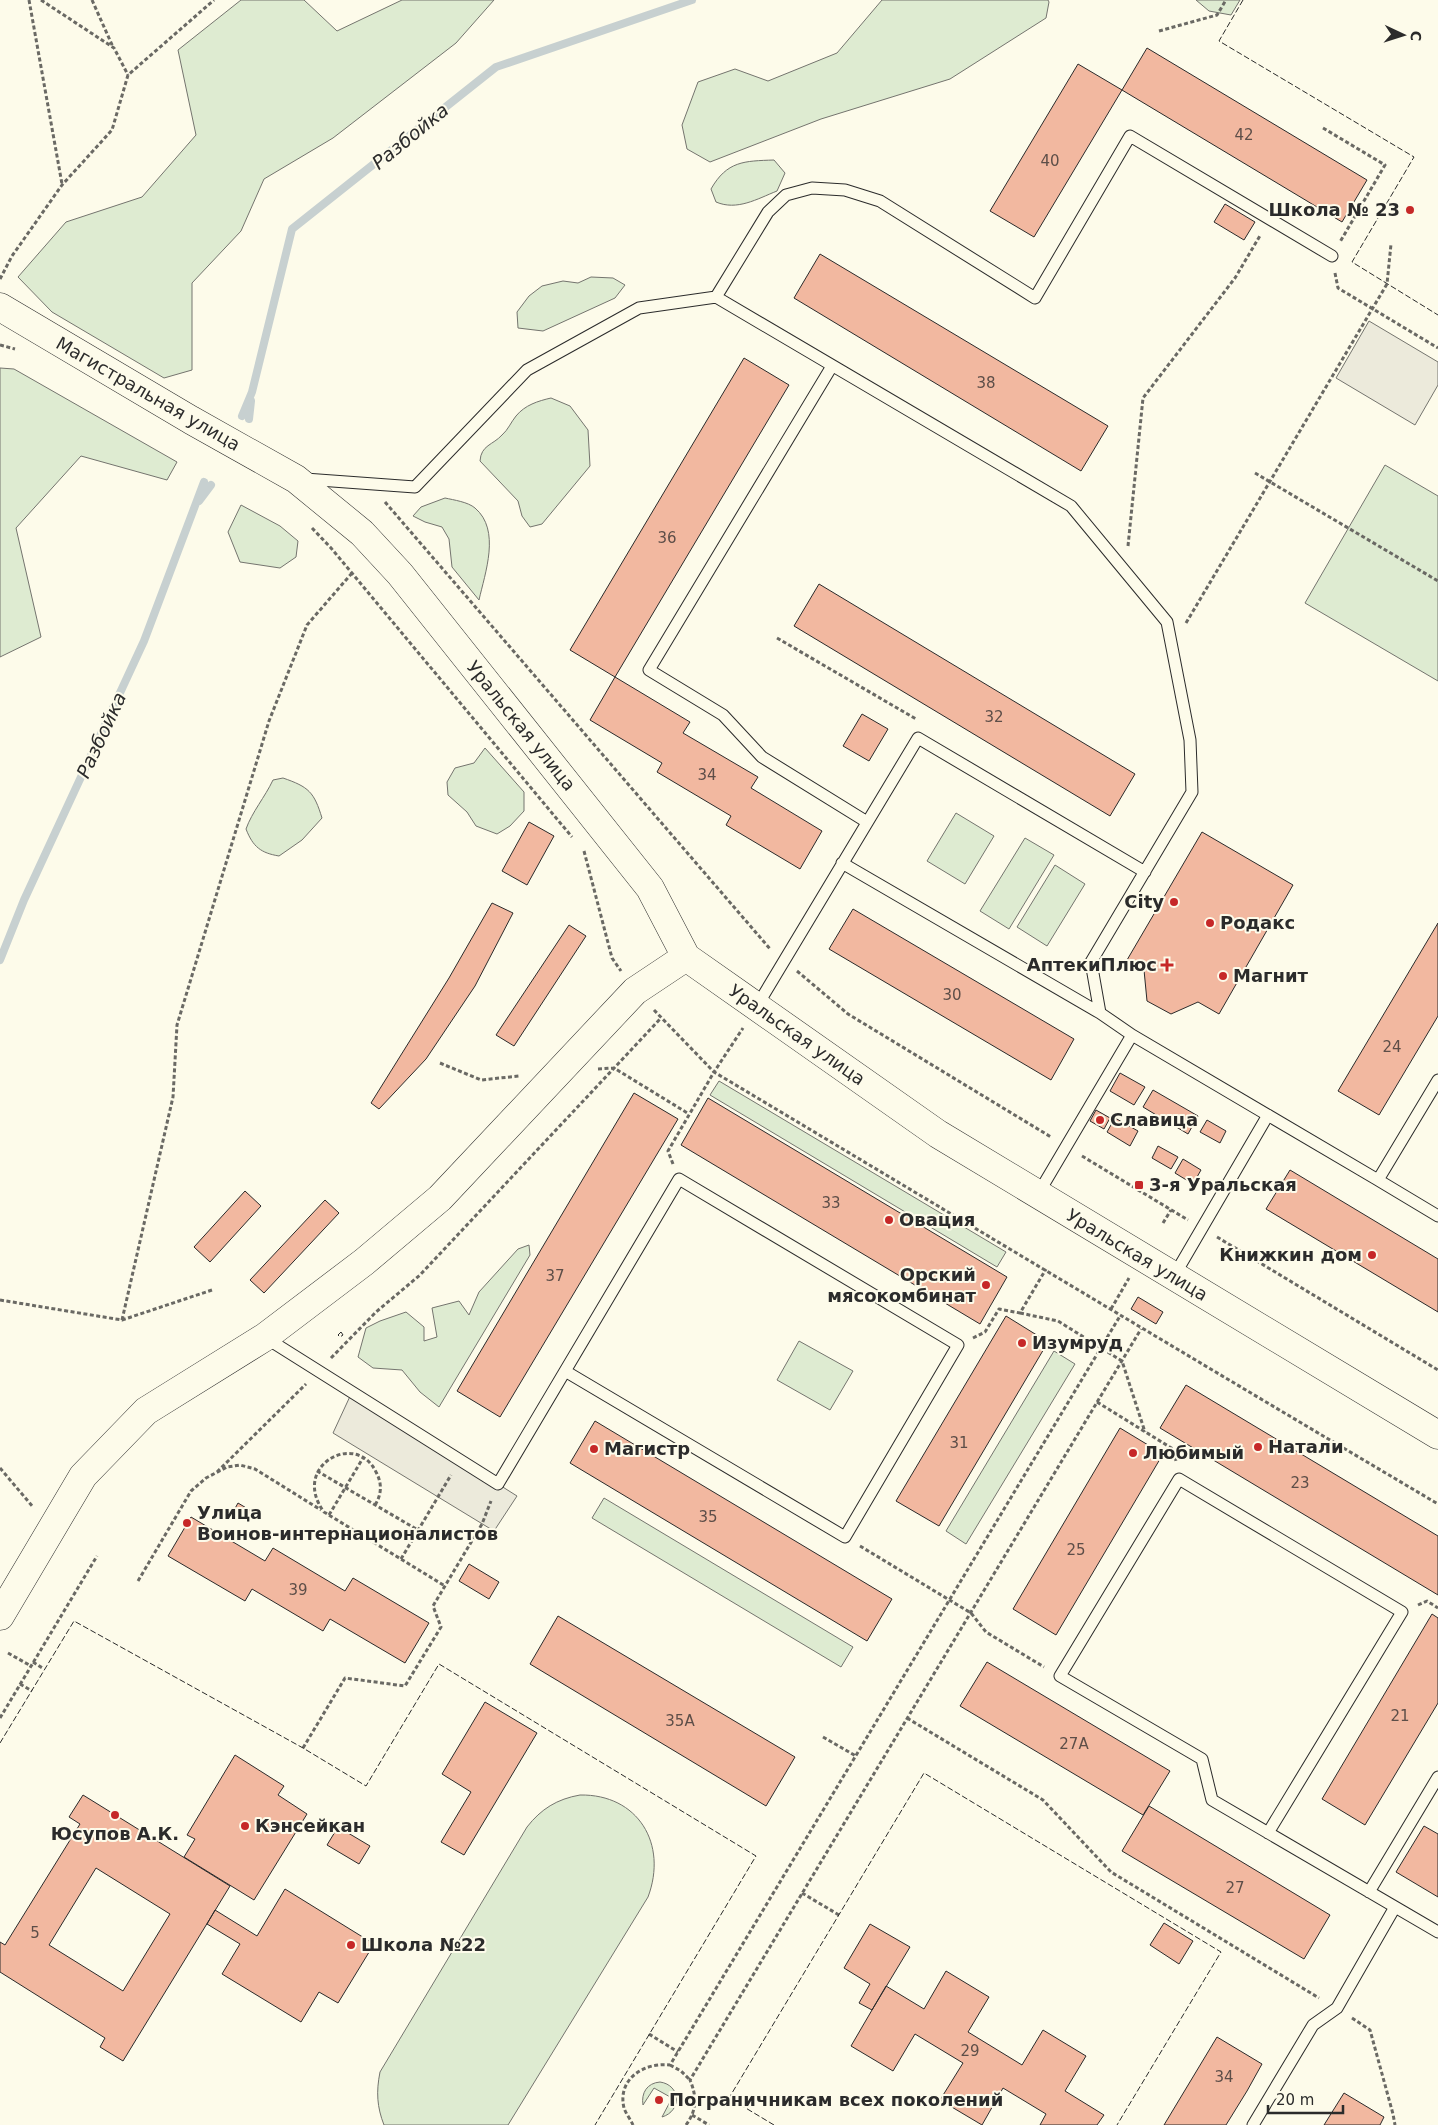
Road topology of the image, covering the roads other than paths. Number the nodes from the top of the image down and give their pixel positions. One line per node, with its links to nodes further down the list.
1 (1332, 256): 2 (lane)
2 (716, 297): 4 (lane); 5 (lane)
3 (0, 308): 5 (street, Магистральная улица)
4 (832, 366): 6 (lane); 8 (lane)
5 (296, 478): 9 (street, Уральская улица)
6 (867, 822): 7 (lane); 8 (lane)
7 (842, 863): 10 (lane); 11 (lane)
8 (1145, 872): 11 (lane)
9 (686, 957): 10 (street, Уральская улица); 19 (street)
10 (757, 1006): 16 (street, Уральская улица)
11 (1100, 1013): 12 (lane)
12 (1132, 1034): 14 (lane); 16 (lane)
13 (1438, 1080): 15 (lane)
14 (1268, 1115): 15 (lane); 18 (lane)
15 (1378, 1180): 17 (lane)
16 (1038, 1195): 18 (street, Уральская улица)
17 (1438, 1216)
18 (1174, 1276): 21 (street, Уральская улица)
19 (265, 1337): 20 (lane); 22 (street)
20 (565, 1371): 20 (lane)
21 (1438, 1435)
22 (0, 1616)
23 (1438, 1777): 25 (lane)
24 (1268, 1833): 24 (lane); 25 (lane)
25 (1369, 1892): 26 (lane)
26 (1395, 1907): 27 (lane); 28 (lane)
27 (1438, 1932)
28 (1253, 2125)

